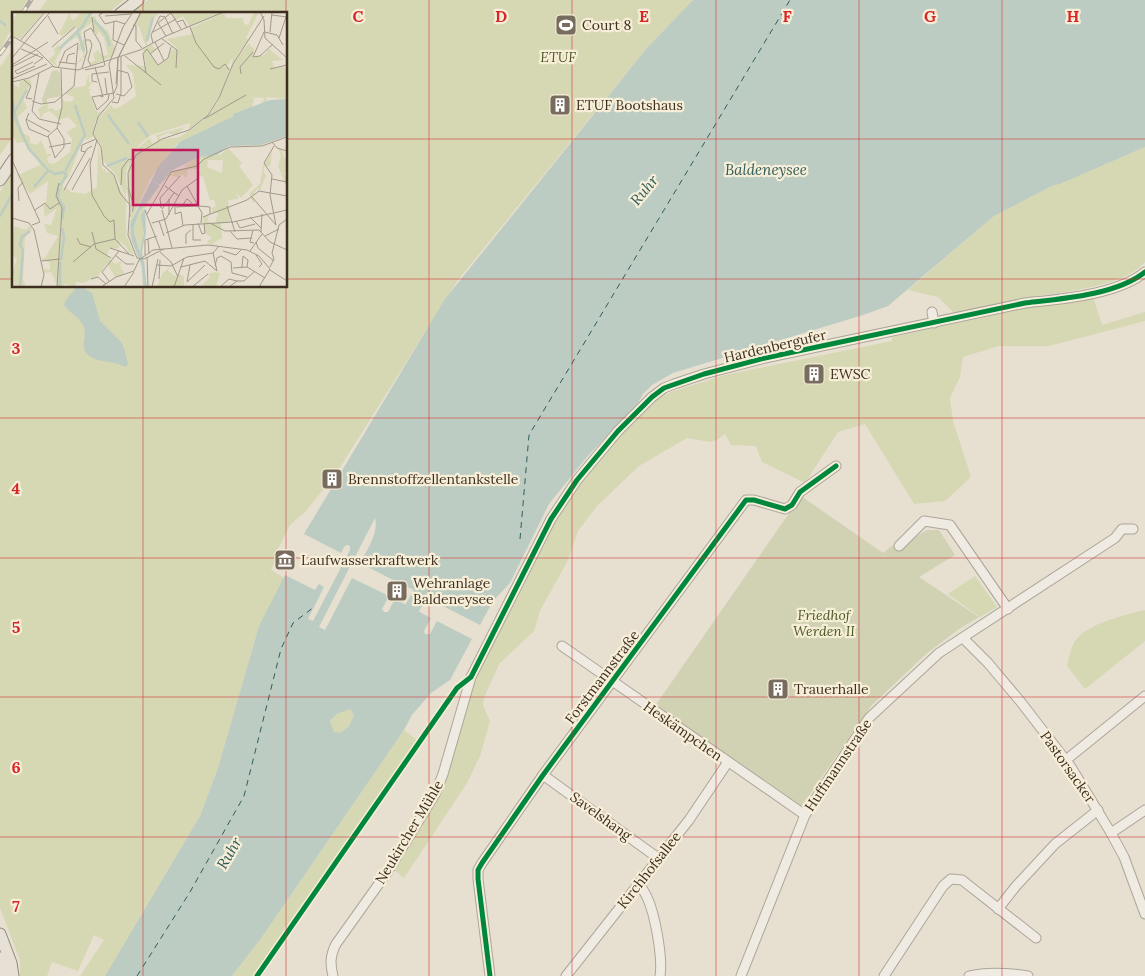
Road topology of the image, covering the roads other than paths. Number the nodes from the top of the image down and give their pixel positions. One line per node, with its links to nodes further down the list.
1 (138, 0): 2 (main road)
2 (123, 12)
3 (12, 162): 4 (main road)
4 (0, 180)
5 (1145, 272): 7 (street, Hardenbergufer)
6 (932, 312): 7 (street)
7 (934, 323): 14 (street, Hardenbergufer)
8 (836, 466): 15 (street, Forstmannstraße)
9 (1133, 529): 11 (street, Huffmannstraße)
10 (899, 546): 11 (street)
11 (1008, 609): 12 (street, Huffmannstraße)
12 (963, 638): 17 (street, Pastorsacker); 22 (street, Huffmannstraße)
13 (562, 646): 15 (street, Heskämpchen)
14 (470, 677): 33 (street, Neukircher Mühle)
15 (613, 682): 18 (street, Heskämpchen); 19 (street, Forstmannstraße)
16 (1145, 696): 17 (street)
17 (1066, 760): 20 (street, Pastorsacker)
18 (728, 762): 22 (street, Heskämpchen); 24 (street, Kirchhofsallee)
19 (543, 775): 24 (street, Savelshang); 34 (street, Forstmannstraße)
20 (1098, 810): 23 (street, Pastorsacker); 26 (street)
21 (1145, 810): 23 (street)
22 (805, 815): 37 (street, Huffmannstraße)
23 (1111, 833): 27 (street, Pastorsacker)
24 (658, 858): 25 (street, Kirchhofsallee)
25 (639, 884): 35 (street, Kirchhofsallee); 36 (street)
26 (998, 909): 29 (street); 38 (street)
27 (1145, 911)
28 (0, 934): 32 (main road)
29 (1036, 938)
30 (0, 956): 31 (main road)
31 (4, 976)
32 (13, 976)
33 (333, 976)
34 (490, 976)
35 (566, 976)
36 (660, 976)
37 (741, 976)
38 (884, 976)
39 (969, 976): 40 (street)
40 (1028, 976)

